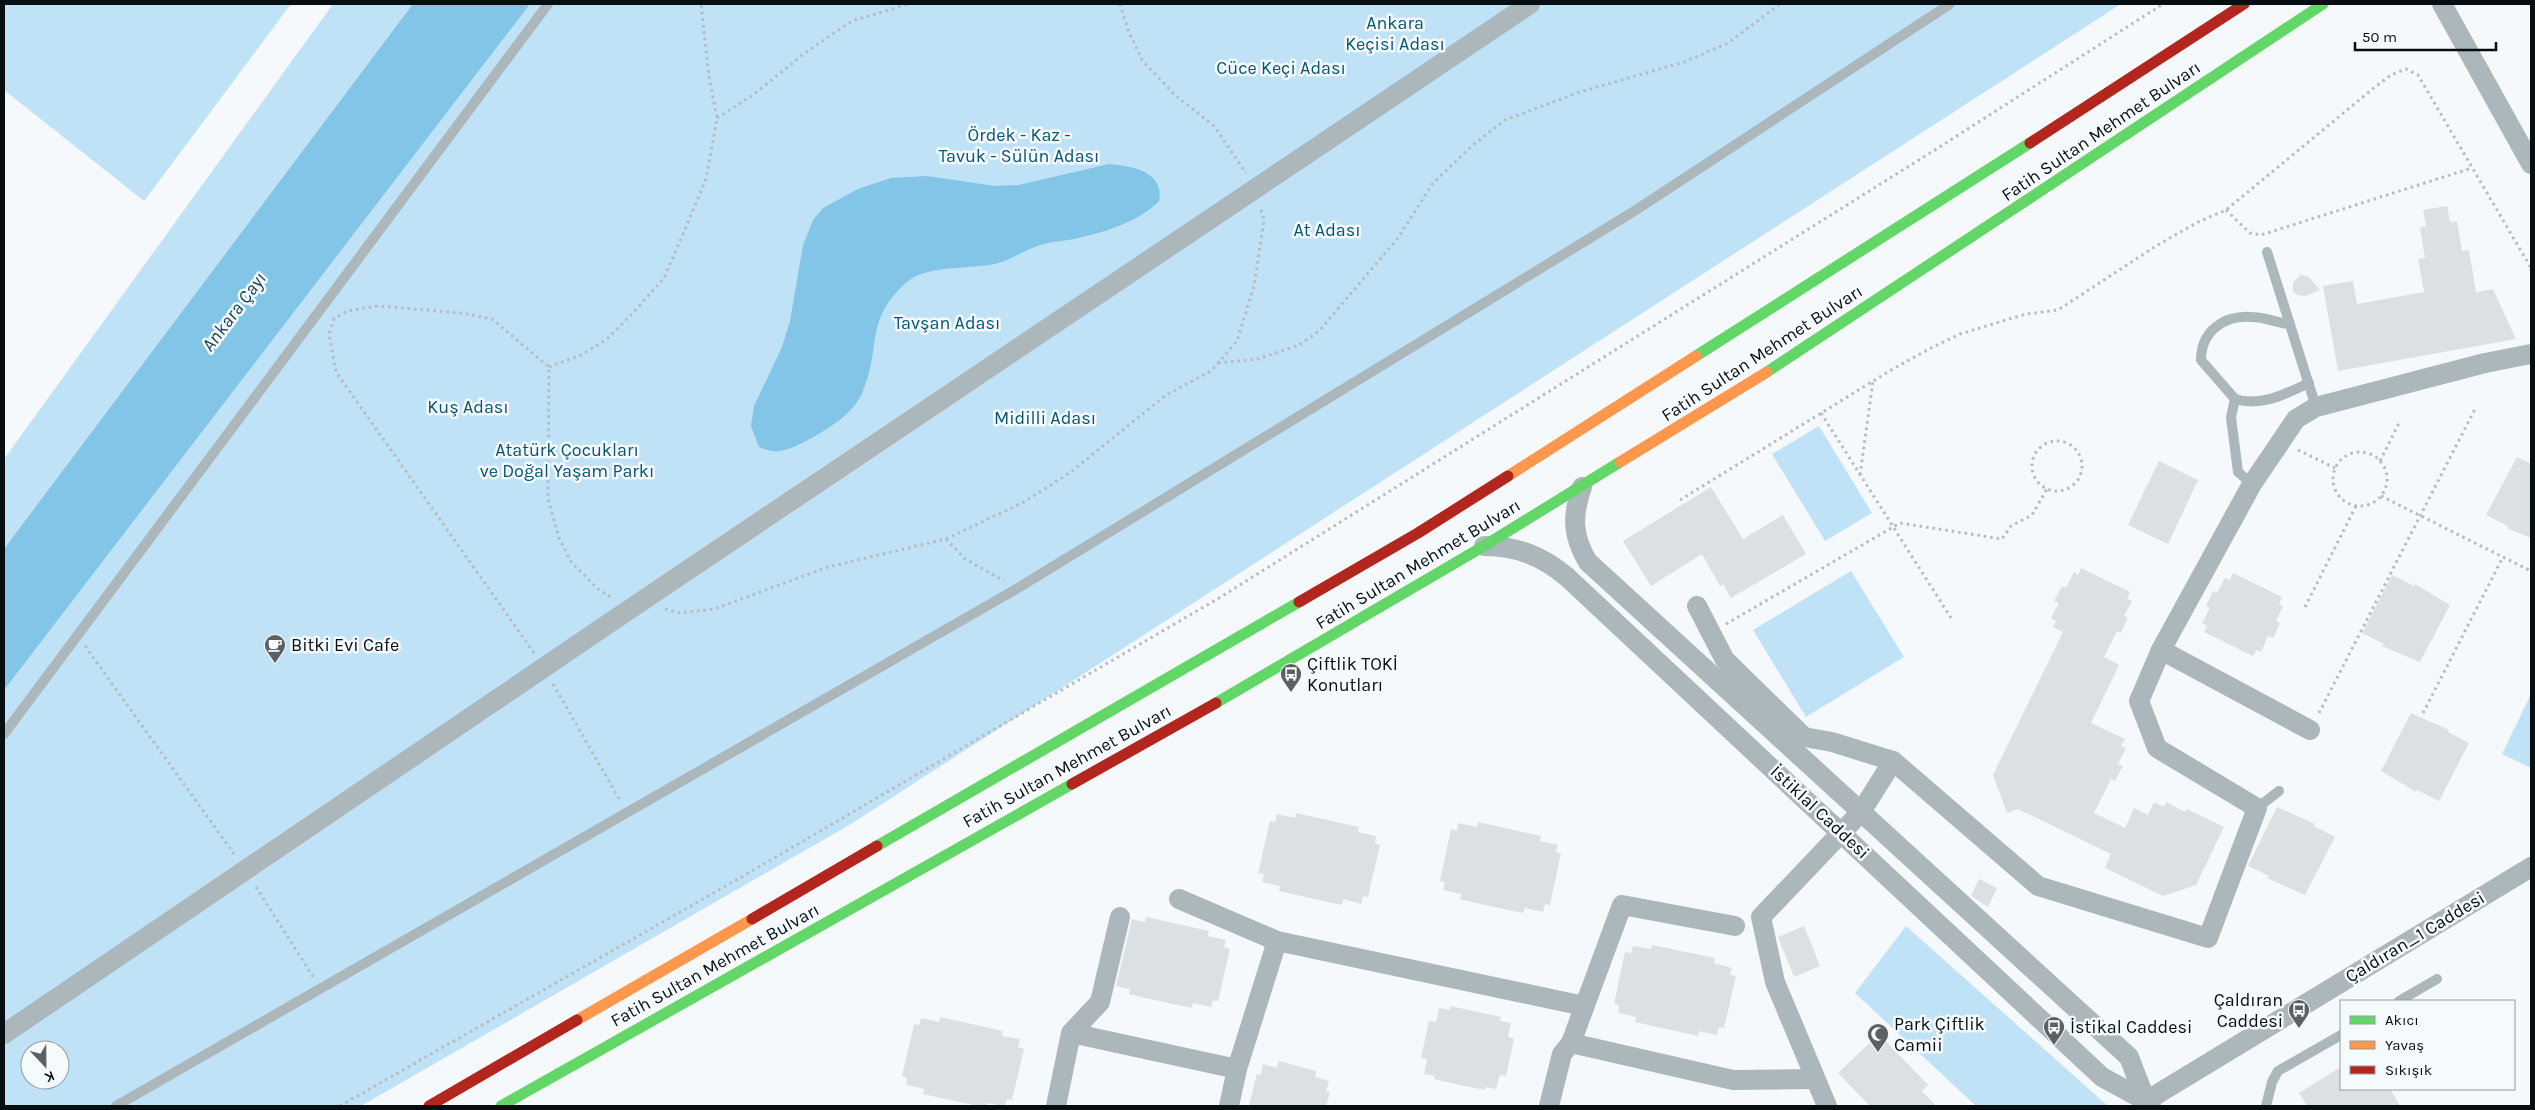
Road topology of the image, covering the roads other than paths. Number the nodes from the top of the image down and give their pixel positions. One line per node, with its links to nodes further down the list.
1 (548, 4): 20 (lane)
2 (1530, 4): 35 (street)
3 (1950, 4): 41 (lane)
4 (2244, 4): 42 (highway, Fatih Sultan Mehmet Bulvarı)
5 (2323, 4): 15 (highway, Fatih Sultan Mehmet Bulvarı)
6 (2442, 4): 7 (street)
7 (2531, 164)
8 (2267, 252): 9 (lane)
9 (2290, 324): 11 (lane); 12 (lane)
10 (2531, 354): 13 (street)
11 (2309, 383): 12 (lane); 13 (lane)
12 (2235, 398): 14 (lane)
13 (2316, 407): 14 (street)
14 (2252, 484): 18 (street)
15 (1582, 487): 16 (highway, Fatih Sultan Mehmet Bulvarı); 24 (street, İstiklal Caddesi)
16 (1484, 546): 25 (street, İstiklal Caddesi); 43 (highway, Fatih Sultan Mehmet Bulvarı)
17 (1697, 606): 21 (street)
18 (2161, 650): 19 (street); 23 (street)
19 (2310, 730)
20 (4, 734)
21 (1893, 762): 23 (street); 24 (street)
22 (2279, 791): 23 (lane)
23 (2257, 808)
24 (1861, 812): 25 (street); 40 (street, İstiklal Caddesi)
25 (1840, 832): 39 (street); 40 (street, İstiklal Caddesi)
26 (2531, 867): 40 (street, Çaldıran_1 Caddesi)
27 (1179, 899): 30 (street)
28 (1120, 917): 34 (street)
29 (1735, 926): 33 (street)
30 (1277, 941): 33 (street); 38 (street)
31 (2438, 979): 32 (lane)
32 (2401, 1000)
33 (1584, 1006): 37 (street)
34 (1071, 1033): 38 (street); 44 (street)
35 (4, 1034)
36 (2340, 1036): 48 (lane)
37 (1571, 1043): 39 (street); 46 (street)
38 (1237, 1069): 45 (street)
39 (1815, 1079): 47 (street)
40 (2148, 1103)
41 (116, 1106)
42 (429, 1106)
43 (501, 1106)
44 (1056, 1106)
45 (1228, 1106)
46 (1549, 1106)
47 (1827, 1106)
48 (2266, 1106)

